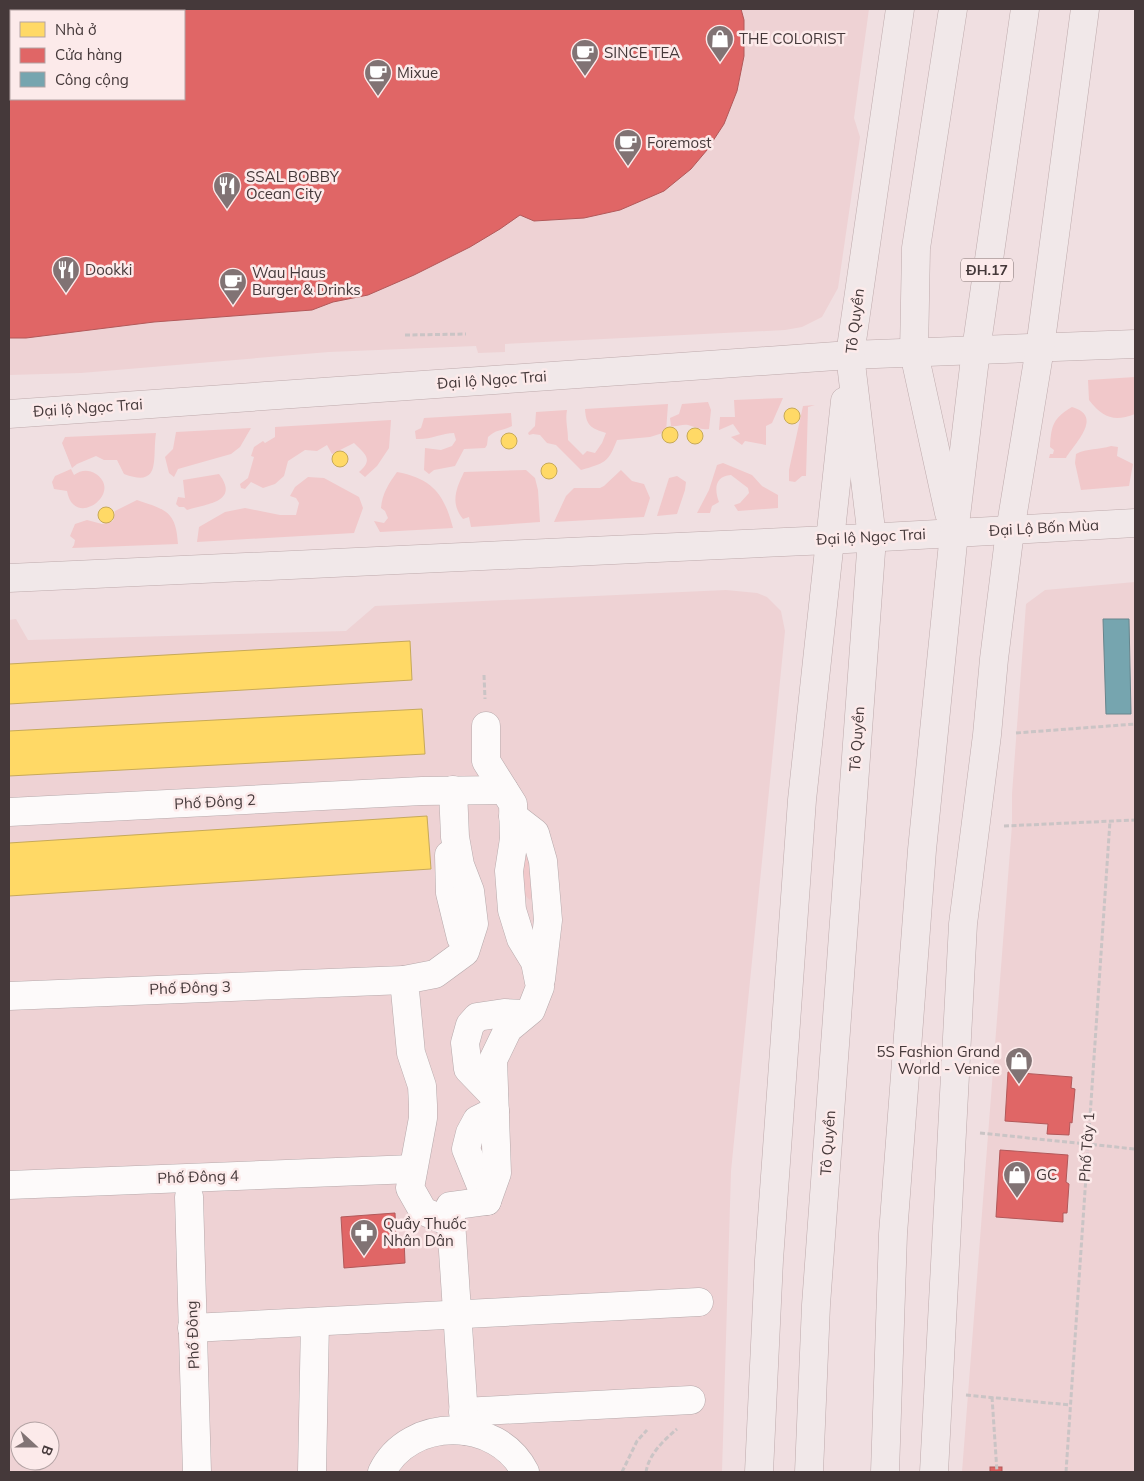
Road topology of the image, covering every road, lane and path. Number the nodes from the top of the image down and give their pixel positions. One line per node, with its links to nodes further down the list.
1 (900, 9): 11 (main road, Tô Quyền)
2 (953, 9): 10 (main road)
3 (1025, 9): 9 (main road, ĐH.17)
4 (1085, 9): 8 (main road)
5 (466, 334): 6 (path)
6 (405, 335)
7 (1135, 344): 8 (main road)
8 (1040, 348): 9 (main road); 14 (main road)
9 (976, 350): 10 (main road, Đại lộ Ngọc Trai); 15 (main road, ĐH.17)
10 (914, 353): 11 (main road, Đại lộ Ngọc Trai); 15 (main road)
11 (850, 355): 12 (main road, Đại lộ Ngọc Trai); 16 (main road, Tô Quyền); 17 (main road)
12 (9, 414)
13 (1135, 523): 14 (main road, Đại Lộ Bốn Mùa)
14 (1010, 531): 15 (main road, Đại Lộ Bốn Mùa); 28 (main road)
15 (954, 533): 16 (main road, Đại lộ Ngọc Trai); 61 (main road)
16 (872, 538): 17 (main road, Đại lộ Ngọc Trai); 60 (main road, Tô Quyền)
17 (829, 540): 18 (main road, Đại lộ Ngọc Trai); 59 (main road)
18 (9, 578)
19 (1135, 724): 21 (path)
20 (486, 726): 23 (street)
21 (1016, 733)
22 (453, 790): 23 (street, Phố Đông 2); 24 (street, Phố Đông 2); 31 (street, Phố Đông 3)
23 (504, 790): 25 (street)
24 (9, 812)
25 (513, 816): 29 (street); 30 (street)
26 (1135, 820): 27 (path)
27 (1110, 821): 28 (path); 37 (path, Phố Tây 1)
28 (975, 827): 36 (main road)
29 (512, 904): 30 (street); 32 (street)
30 (547, 904): 32 (street)
31 (404, 980): 33 (street, Phố Đông 3); 39 (street)
32 (540, 987): 34 (street)
33 (9, 996)
34 (526, 1014): 35 (street); 35 (street)
35 (495, 1103): 42 (street)
36 (952, 1130): 37 (path); 47 (main road)
37 (1088, 1144): 38 (path); 50 (path, Phố Tây 1)
38 (1135, 1149)
39 (413, 1169): 40 (street, Phố Đông 4); 42 (street)
40 (9, 1185)
41 (190, 1197): 46 (street, Phố Đông)
42 (451, 1223): 44 (street)
43 (699, 1302): 44 (street)
44 (457, 1314): 45 (street); 51 (street)
45 (314, 1322): 46 (street); 54 (street)
46 (192, 1328): 53 (street, Phố Đông)
47 (938, 1392): 48 (path); 62 (main road)
48 (992, 1397): 50 (path); 63 (path)
49 (683, 1400): 51 (street); 57 (path)
50 (1070, 1405): 64 (path, Phố Tây 1)
51 (464, 1422): 55 (street); 56 (street)
52 (666, 1439): 58 (path)
53 (197, 1472)
54 (312, 1472)
55 (382, 1472)
56 (525, 1472)
57 (622, 1472)
58 (646, 1472)
59 (759, 1472)
60 (809, 1472)
61 (884, 1472)
62 (934, 1472)
63 (997, 1472)
64 (1066, 1472)

